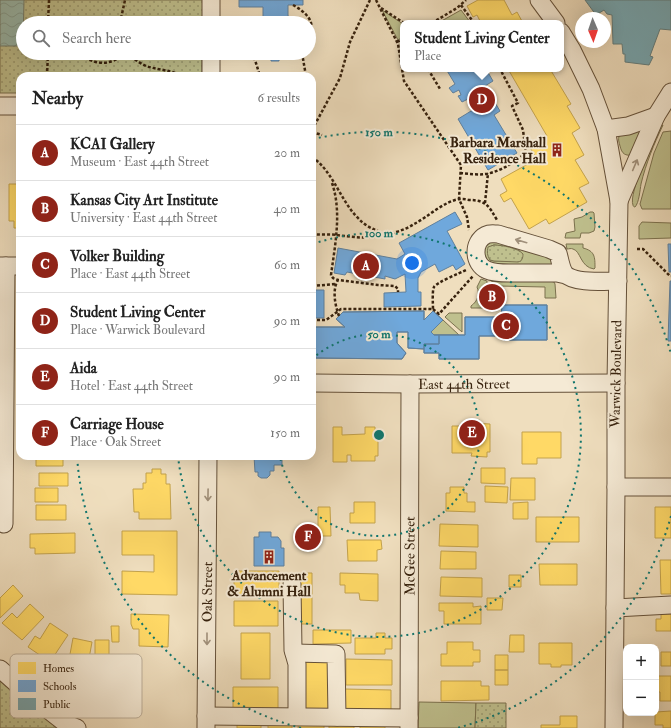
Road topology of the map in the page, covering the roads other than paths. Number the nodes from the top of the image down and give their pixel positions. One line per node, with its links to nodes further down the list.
1 (211, 0): 3 (street)
2 (539, 0): 4 (street)
3 (211, 16)
4 (554, 20)
5 (564, 37): 12 (street, Warwick Boulevard)
6 (211, 60): 7 (street)
7 (210, 72)
8 (671, 92): 11 (street)
9 (0, 106): 10 (street)
10 (16, 106)
11 (656, 116): 12 (street); 13 (street, one-way to 11)
12 (606, 129): 13 (street, Warwick Boulevard)
13 (619, 201): 16 (street, Warwick Boulevard)
14 (9, 266): 23 (street)
15 (566, 275): 15 (street, one-way to 15); 16 (street)
16 (618, 280): 17 (street, Warwick Boulevard)
17 (616, 382): 19 (street, East 44th Street); 21 (street, Warwick Boulevard)
18 (316, 383): 19 (street, East 44th Street)
19 (410, 384): 34 (street, McGee Street)
20 (208, 460): 33 (street, Oak Street, one-way to 33)
21 (616, 487): 22 (street); 26 (street, Warwick Boulevard)
22 (671, 487)
23 (4, 524)
24 (292, 584): 27 (street)
25 (671, 606): 26 (street)
26 (615, 608): 36 (street, Warwick Boulevard)
27 (294, 653): 30 (street); 31 (street)
28 (0, 668): 29 (street)
29 (10, 677)
30 (297, 716): 31 (street); 33 (street)
31 (336, 717): 34 (street)
32 (58, 718): 35 (street)
33 (206, 722)
34 (409, 723)
35 (77, 728)
36 (614, 728)

